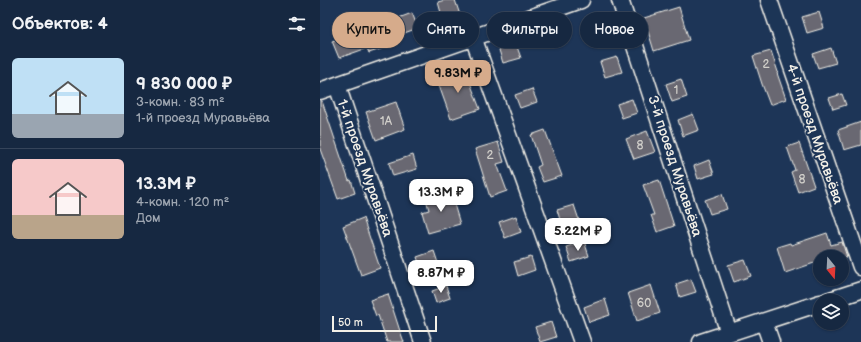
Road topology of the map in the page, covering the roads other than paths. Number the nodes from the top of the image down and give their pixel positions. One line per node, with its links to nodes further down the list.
1 (581, 0): 4 (street, 1-й проезд Муравьёва)
2 (620, 0): 14 (street, 3-й проезд Муравьёва)
3 (769, 0): 9 (street, 4-й проезд Муравьёва)
4 (479, 35)
5 (441, 48): 7 (street, 1-й проезд Муравьёва)
6 (477, 48): 16 (street)
7 (337, 84): 8 (street, 1-й проезд Муравьёва); 15 (street, 1-й проезд Муравьёва)
8 (320, 91)
9 (861, 267)
10 (861, 290): 11 (street)
11 (849, 294)
12 (813, 305): 13 (street)
13 (764, 322): 14 (street); 18 (street)
14 (729, 333): 17 (street)
15 (423, 342)
16 (582, 342)
17 (701, 342)
18 (771, 342)

